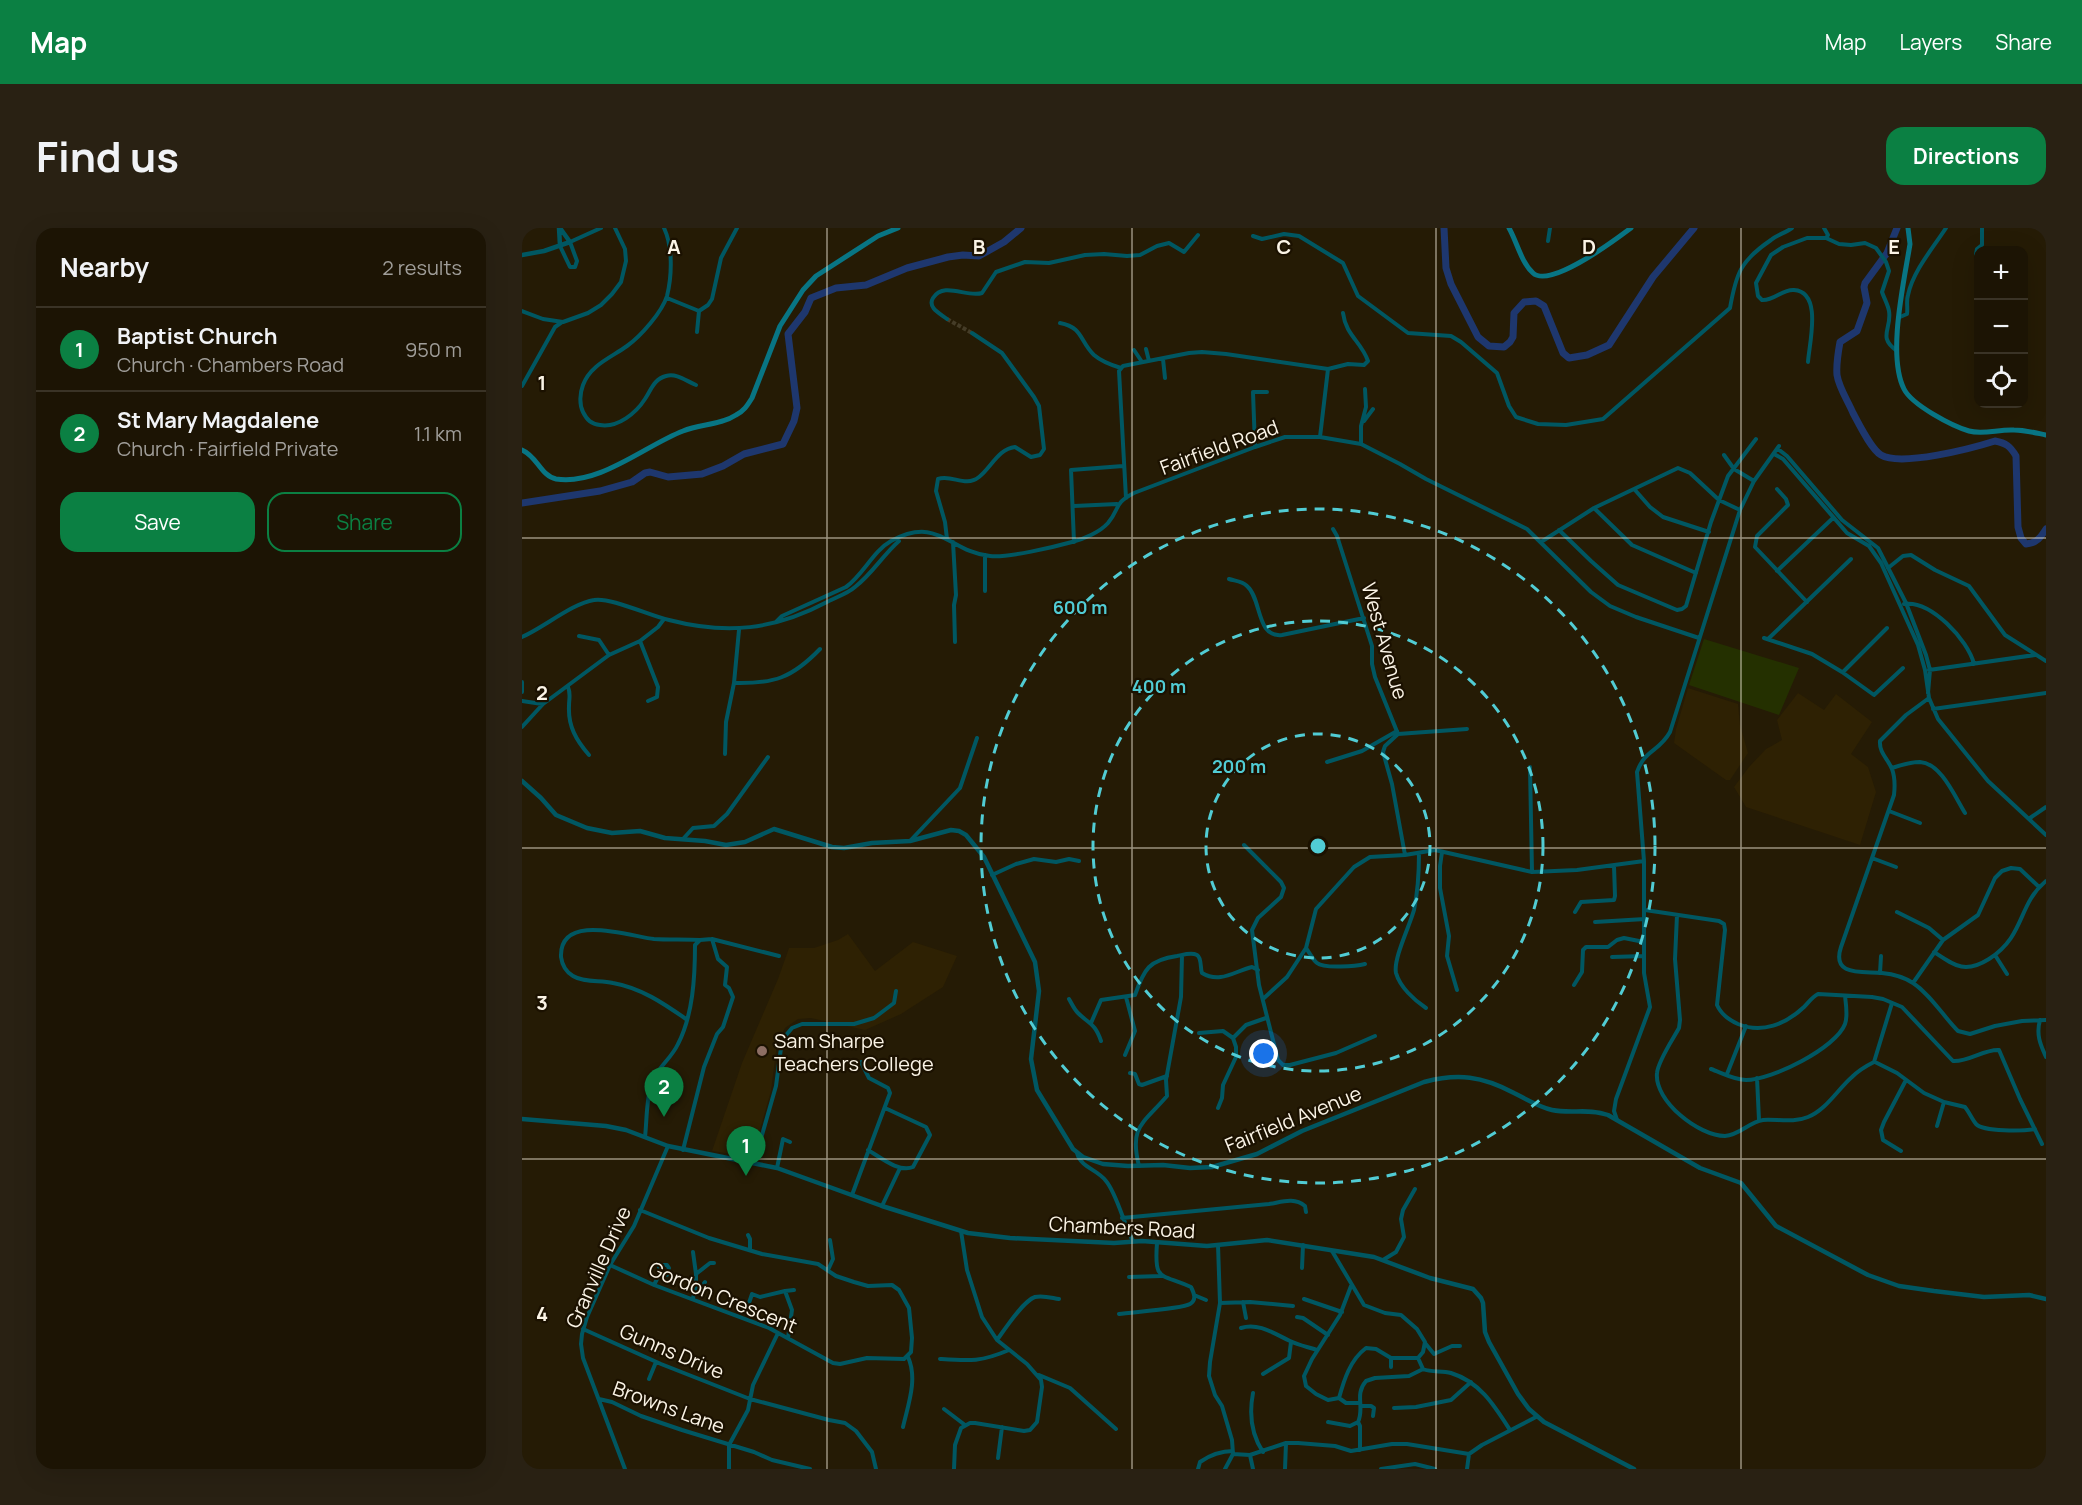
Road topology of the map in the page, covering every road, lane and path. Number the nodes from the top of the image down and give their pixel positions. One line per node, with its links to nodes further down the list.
1 (560, 228): 19 (street); 20 (street)
2 (601, 228): 19 (street)
3 (615, 228): 29 (street)
4 (737, 228): 25 (street)
5 (898, 228): 54 (main road)
6 (1509, 228): 8 (main road)
7 (1550, 228): 18 (street)
8 (1630, 228)
9 (1792, 228): 16 (street)
10 (1824, 228): 17 (street)
11 (1908, 228): 27 (main road)
12 (1946, 228): 27 (street)
13 (1982, 228): 21 (street)
14 (666, 229): 23 (street)
15 (1198, 235): 28 (street)
16 (1253, 236)
17 (1826, 238): 35 (street); 39 (street)
18 (1548, 241)
19 (570, 242): 20 (street); 20 (street)
20 (560, 246): 22 (street)
21 (1981, 246)
22 (522, 255)
23 (667, 298): 25 (street); 44 (street)
24 (522, 311): 29 (street)
25 (699, 311): 31 (street)
26 (1343, 313): 41 (street)
27 (1899, 317): 35 (main road)
28 (947, 319)
29 (563, 322): 43 (street)
30 (1060, 323): 40 (street)
31 (698, 332)
32 (972, 333): 74 (street)
33 (1146, 349): 37 (street)
34 (1134, 350): 38 (street)
35 (1898, 351): 49 (main road)
36 (1163, 359): 37 (street); 41 (street); 42 (street)
37 (1149, 360): 38 (street)
38 (1142, 362): 40 (street)
39 (1808, 362)
40 (1121, 368): 57 (street)
41 (1328, 369): 50 (street)
42 (1165, 378)
43 (523, 385)
44 (696, 385)
45 (1365, 389): 48 (street)
46 (1267, 392): 53 (street)
47 (1373, 409): 48 (street)
48 (1363, 421): 52 (street)
49 (2046, 435)
50 (1320, 437): 52 (street, Fairfield Road); 53 (street, Fairfield Road)
51 (1756, 439): 58 (street)
52 (1361, 444): 77 (street, Fairfield Road)
53 (1255, 447): 63 (street, Fairfield Road)
54 (522, 450)
55 (1774, 454): 59 (street); 60 (street); 60 (street)
56 (1724, 455): 58 (street)
57 (1123, 466): 63 (street); 66 (street)
58 (1734, 469): 59 (street); 64 (street)
59 (1754, 481): 68 (street)
60 (1808, 485): 69 (street); 70 (street)
61 (1777, 489): 81 (street)
62 (1635, 490): 64 (street); 67 (street); 73 (street)
63 (1126, 498): 65 (street, Fairfield Road)
64 (1719, 500): 68 (street); 73 (street)
65 (1117, 504): 66 (street); 76 (street, Fairfield Road)
66 (1074, 506): 76 (street)
67 (1594, 508): 72 (street); 82 (street)
68 (1740, 510): 93 (street)
69 (1833, 518): 70 (street); 81 (street)
70 (1841, 522): 80 (street)
71 (1333, 529): 87 (street, West Avenue)
72 (1560, 530): 77 (street); 82 (street)
73 (1709, 532): 82 (street)
74 (947, 540): 75 (street, Fairfield Road); 90 (street, Fairfield Road)
75 (953, 542): 78 (street, Fairfield Road); 95 (street)
76 (1074, 542): 78 (street, Fairfield Road)
77 (1541, 542): 93 (street, Fairfield Road)
78 (985, 555): 84 (street)
79 (1851, 559): 85 (street)
80 (1886, 568): 86 (street); 98 (street)
81 (1777, 572): 85 (street)
82 (1696, 573)
83 (1229, 579): 87 (street)
84 (986, 591)
85 (1807, 602): 103 (street)
86 (1903, 604): 100 (street); 102 (street)
87 (1365, 618): 116 (street, West Avenue)
88 (664, 619): 90 (street, Fairfield Road); 92 (street, Fairfield Road); 94 (street)
89 (1887, 628): 103 (street)
90 (739, 630): 105 (street)
91 (579, 636): 97 (street)
92 (522, 638)
93 (1699, 638): 140 (street)
94 (640, 641): 97 (street); 111 (street)
95 (955, 642)
96 (820, 649): 105 (street)
97 (609, 655): 106 (street)
98 (2036, 655): 99 (street); 100 (street)
99 (2046, 661)
100 (1974, 664): 102 (street)
101 (1903, 668): 103 (street)
102 (1928, 670): 109 (street)
103 (1842, 672)
104 (522, 682): 107 (street)
105 (734, 683): 118 (street)
106 (568, 687): 112 (street); 119 (street)
107 (522, 692)
108 (2046, 693): 113 (street)
109 (1928, 696): 113 (street); 123 (street)
110 (522, 700): 112 (street)
111 (648, 701)
112 (543, 704): 114 (street)
113 (1933, 709): 128 (street)
114 (522, 727)
115 (1467, 729): 116 (street)
116 (1397, 732): 121 (street); 136 (street)
117 (977, 738): 132 (street)
118 (725, 754)
119 (589, 755)
120 (768, 757): 131 (street)
121 (1327, 762)
122 (1530, 767): 144 (street)
123 (1892, 768): 126 (street); 127 (street)
124 (522, 781): 131 (street)
125 (2046, 807): 128 (street)
126 (1889, 812): 129 (street); 137 (street)
127 (1965, 813)
128 (2030, 818): 130 (street)
129 (1920, 823)
130 (2046, 835)
131 (683, 839): 132 (street)
132 (910, 841): 145 (street)
133 (1244, 845): 167 (street)
134 (1442, 852): 135 (street); 144 (street); 172 (street)
135 (1419, 853): 136 (street); 179 (street)
136 (1405, 855): 158 (street)
137 (1872, 858): 143 (street); 168 (street)
138 (1062, 861): 139 (street); 141 (street); 145 (street)
139 (1079, 861)
140 (1644, 861): 142 (street); 148 (street)
141 (1070, 864)
142 (1614, 866): 144 (street); 149 (street)
143 (1896, 867)
144 (1532, 872)
145 (992, 876): 214 (street)
146 (2046, 881): 147 (street)
147 (2039, 886): 156 (street); 161 (street)
148 (1645, 910): 151 (street); 152 (street)
149 (1575, 912)
150 (1897, 912): 156 (street)
151 (1677, 915): 184 (street); 204 (street)
152 (1645, 919): 153 (street); 157 (street)
153 (1595, 922)
154 (712, 939): 155 (street); 162 (street); 211 (street)
155 (700, 940): 181 (street); 181 (street)
156 (1943, 940): 159 (street)
157 (1644, 942): 163 (street); 171 (street)
158 (1306, 948): 166 (street); 177 (street)
159 (1934, 952): 161 (street); 170 (street)
160 (1182, 955): 167 (street); 175 (street); 196 (street)
161 (1995, 955): 169 (street)
162 (779, 956)
163 (1644, 956): 165 (street); 203 (street)
164 (1881, 956): 168 (street)
165 (1612, 957)
166 (1365, 964)
167 (1258, 970): 177 (street)
168 (1880, 973): 170 (street)
169 (2007, 974)
170 (1913, 983): 182 (street)
171 (1574, 985)
172 (1457, 990)
173 (896, 991): 215 (street)
174 (1845, 996): 178 (street); 184 (street); 197 (street)
175 (1126, 997): 183 (street); 189 (street)
176 (1069, 999): 183 (street)
177 (1263, 999): 180 (street)
178 (1892, 1003): 192 (street); 206 (street)
179 (1426, 1008)
180 (1266, 1018): 186 (street); 187 (street)
181 (686, 1019): 207 (street)
182 (2043, 1020): 190 (street)
183 (1091, 1023): 188 (street)
184 (1746, 1026): 195 (street)
185 (1199, 1033): 187 (street)
186 (1375, 1036)
187 (1233, 1038): 201 (street)
188 (1101, 1041)
189 (1125, 1055)
190 (2046, 1057)
191 (861, 1062): 200 (street)
192 (1874, 1062): 198 (street); 204 (street)
193 (1711, 1069): 195 (street)
194 (1130, 1073): 196 (street)
195 (1727, 1074): 197 (street)
196 (1167, 1076): 216 (street)
197 (1757, 1078): 204 (street)
198 (1906, 1080): 199 (street); 213 (street)
199 (1944, 1102): 205 (street); 206 (street)
200 (885, 1108): 212 (street); 218 (street)
201 (1218, 1108)
202 (522, 1119): 207 (street, Chambers Road)
203 (1617, 1120): 216 (street, Fairfield Avenue); 254 (street, Fairfield Avenue)
204 (1760, 1120)
205 (1937, 1126)
206 (2035, 1129): 209 (street)
207 (645, 1137): 210 (street, Chambers Road)
208 (790, 1142): 217 (street)
209 (2042, 1144)
210 (668, 1146): 211 (street, Chambers Road); 222 (street, Granville Drive)
211 (683, 1150): 215 (street, Chambers Road)
212 (868, 1150): 218 (street); 220 (street)
213 (1901, 1150)
214 (1077, 1153): 216 (street, Fairfield Avenue); 224 (street)
215 (754, 1163): 217 (street, Chambers Road)
216 (1139, 1166)
217 (777, 1168): 220 (street, Chambers Road)
218 (900, 1168): 221 (street)
219 (1414, 1189): 235 (street)
220 (852, 1196): 221 (street, Chambers Road)
221 (882, 1206): 225 (street, Chambers Road)
222 (640, 1210): 232 (street); 237 (street, Granville Drive)
223 (1306, 1212): 224 (street)
224 (1122, 1218): 228 (street)
225 (961, 1231): 228 (street, Chambers Road); 269 (street)
226 (748, 1235): 232 (street)
227 (830, 1240): 239 (street)
228 (1133, 1241): 229 (street, Chambers Road)
229 (1157, 1243): 230 (street, Chambers Road); 242 (street)
230 (1218, 1245): 231 (street, Chambers Road); 257 (street)
231 (1303, 1245): 233 (street, Chambers Road); 238 (street)
232 (750, 1250): 239 (street)
233 (1332, 1251): 235 (street, Chambers Road); 246 (street)
234 (693, 1252): 240 (street)
235 (1383, 1260): 294 (street, Chambers Road)
236 (714, 1263): 240 (street)
237 (610, 1265): 245 (street, Gordon Crescent); 265 (street, Granville Drive)
238 (1302, 1268)
239 (828, 1270): 275 (street)
240 (696, 1274): 247 (street)
241 (659, 1275): 245 (street)
242 (1161, 1276): 243 (street); 250 (street)
243 (1129, 1277)
244 (705, 1282): 247 (street)
245 (654, 1285): 251 (street, Gordon Crescent)
246 (1351, 1286): 260 (street); 271 (street)
247 (696, 1287): 251 (street)
248 (794, 1290): 249 (street)
249 (785, 1291): 258 (street); 268 (street)
250 (1194, 1295): 255 (street); 261 (street)
251 (693, 1298): 266 (street, Gordon Crescent)
252 (1059, 1299): 269 (street)
253 (1304, 1299): 260 (street)
254 (2046, 1299)
255 (1206, 1300)
256 (1243, 1302): 257 (street); 259 (street); 263 (street)
257 (1220, 1303): 305 (street)
258 (746, 1304)
259 (1293, 1306)
260 (1342, 1312): 267 (street)
261 (1119, 1314)
262 (1297, 1317): 267 (street)
263 (1246, 1318)
264 (1241, 1328): 270 (street)
265 (583, 1329): 279 (street, Gunns Drive); 287 (street, Granville Drive)
266 (778, 1333): 268 (street, Gordon Crescent); 289 (street)
267 (1328, 1335): 274 (street)
268 (788, 1338): 275 (street, Gordon Crescent)
269 (997, 1340): 273 (street)
270 (1291, 1342): 274 (street); 282 (street)
271 (1425, 1342): 272 (street); 277 (street)
272 (1460, 1346)
273 (1010, 1350): 278 (street); 283 (street)
274 (1317, 1350): 288 (street)
275 (908, 1357): 298 (street)
276 (1391, 1358): 277 (street); 280 (street); 288 (street)
277 (1418, 1358): 281 (street)
278 (940, 1359)
279 (656, 1362): 284 (street); 289 (street, Gunns Drive)
280 (1391, 1367)
281 (1423, 1369): 285 (street); 290 (street)
282 (1263, 1374)
283 (1038, 1375): 299 (street); 300 (street)
284 (649, 1378)
285 (1471, 1382): 291 (street); 301 (street)
286 (1254, 1393): 306 (street)
287 (598, 1398): 303 (street, Browns Lane); 311 (street, Granville Drive)
288 (1339, 1398): 290 (street)
289 (750, 1399): 303 (street); 314 (street, Gunns Drive)
290 (1360, 1404): 293 (street); 296 (street)
291 (1394, 1408)
292 (944, 1409): 297 (street)
293 (1373, 1416)
294 (1536, 1417): 301 (street); 322 (street, Chambers Road)
295 (1328, 1422): 296 (street)
296 (1358, 1422): 304 (street)
297 (965, 1425): 299 (street); 315 (street)
298 (903, 1427)
299 (1002, 1427): 309 (street)
300 (1116, 1429)
301 (1510, 1430): 307 (street)
302 (1286, 1443): 304 (street); 306 (street); 319 (street)
303 (729, 1445): 312 (street); 313 (street, Browns Lane)
304 (1360, 1450): 307 (street)
305 (1233, 1452): 308 (street); 316 (street); 317 (street)
306 (1263, 1452): 308 (street)
307 (1469, 1454): 310 (street)
308 (1250, 1455): 318 (street)
309 (999, 1458)
310 (1469, 1468)
311 (625, 1469)
312 (729, 1469)
313 (810, 1469)
314 (876, 1469)
315 (954, 1469)
316 (1198, 1469)
317 (1225, 1469)
318 (1253, 1469)
319 (1285, 1469)
320 (1381, 1469): 321 (street)
321 (1436, 1469)
322 (1634, 1469)

